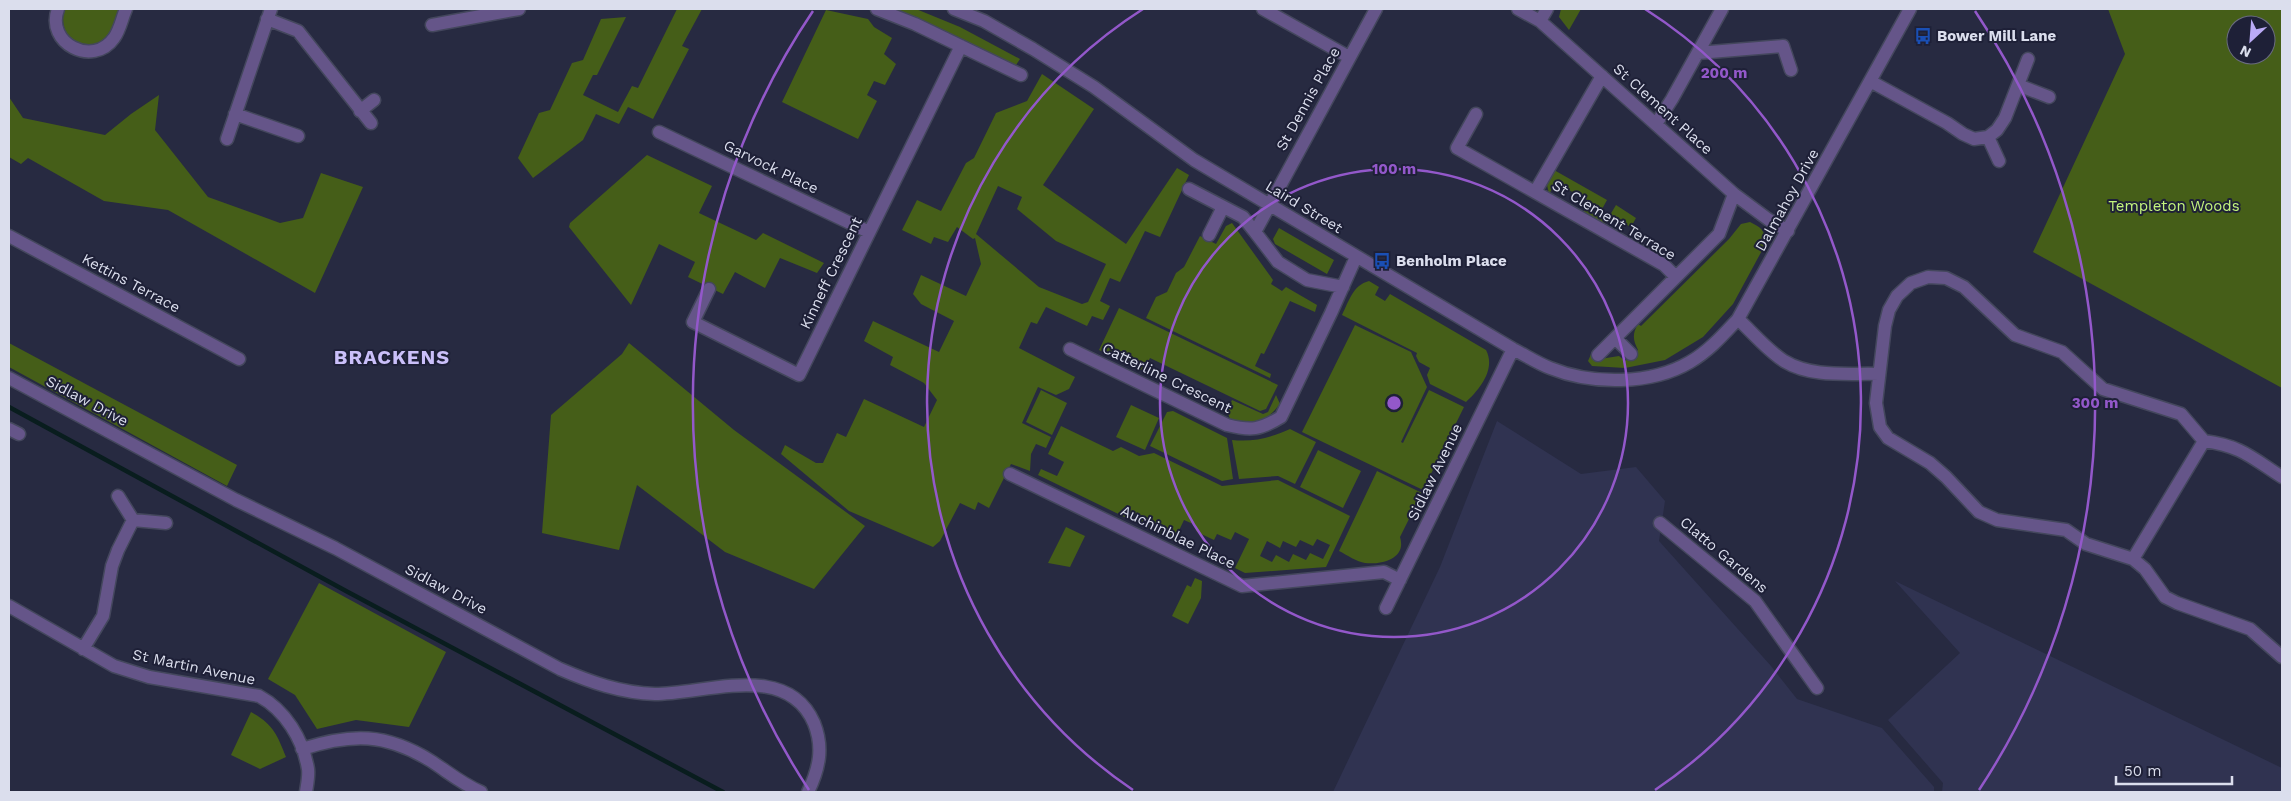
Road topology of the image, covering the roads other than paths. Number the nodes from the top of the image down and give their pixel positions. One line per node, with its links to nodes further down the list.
1 (58, 9): 2 (street)
2 (126, 9)
3 (519, 9): 14 (street)
4 (877, 9): 15 (street)
5 (954, 9): 40 (street, Laird Street)
6 (1263, 9): 17 (street)
7 (1376, 9): 17 (street, St Dennis Place)
8 (1518, 9): 13 (street, St Clement Place)
9 (1547, 9): 13 (street)
10 (1722, 9): 16 (street)
11 (1910, 9): 22 (street, Dalmahoy Drive)
12 (269, 14): 26 (street); 27 (street)
13 (1540, 21): 21 (street, St Clement Place)
14 (432, 26)
15 (961, 46): 20 (street); 42 (street, Kinneff Crescent)
16 (1698, 53): 19 (street); 30 (street)
17 (1349, 57): 40 (street, St Dennis Place)
18 (2028, 59): 23 (street)
19 (1791, 70)
20 (1021, 75)
21 (1602, 76): 30 (street, St Clement Place); 37 (street, St Clement Terrace)
22 (1870, 81): 33 (street); 41 (street, Dalmahoy Drive)
23 (2018, 85): 24 (street); 33 (street)
24 (2049, 97)
25 (374, 100): 26 (street)
26 (360, 110): 29 (street)
27 (235, 114): 32 (street); 34 (street)
28 (1476, 114): 37 (street, St Clement Terrace)
29 (371, 123)
30 (1656, 124): 38 (street, St Clement Place)
31 (659, 132): 42 (street, Garvock Place)
32 (298, 136)
33 (1988, 137): 35 (street)
34 (227, 139)
35 (1999, 162)
36 (1189, 189): 39 (street)
37 (1535, 192): 47 (street, St Clement Terrace)
38 (1734, 194): 41 (street, St Clement Place); 47 (street)
39 (1223, 206): 43 (street); 44 (street)
40 (1269, 206): 43 (street); 46 (street, Laird Street)
41 (1788, 231): 50 (street, Dalmahoy Drive)
42 (869, 232): 49 (street, Kinneff Crescent)
43 (1255, 232): 48 (street)
44 (1209, 235)
45 (9, 236): 56 (street, Kettins Terrace)
46 (1356, 257): 48 (street, Catterline Crescent); 53 (street, Laird Street)
47 (1676, 277): 51 (street)
48 (1343, 287): 52 (street, Catterline Crescent)
49 (710, 289)
50 (1738, 319): 57 (street); 58 (street, Dalmahoy Drive)
51 (1615, 338): 54 (street); 55 (street)
52 (1070, 349)
53 (1512, 349): 58 (street, Laird Street); 68 (street, Sidlaw Avenue)
54 (1631, 354)
55 (1598, 355)
56 (239, 359)
57 (1879, 374): 60 (street); 67 (street)
58 (1658, 375)
59 (9, 378): 77 (street, Sidlaw Drive)
60 (2204, 441): 62 (street); 67 (street)
61 (1010, 474): 68 (street, Auchinblae Place)
62 (2282, 478)
63 (118, 496): 64 (street)
64 (133, 520): 65 (street); 71 (street)
65 (166, 523)
66 (1660, 523): 73 (street, Clatto Gardens)
67 (2133, 559): 72 (street)
68 (1400, 580): 70 (street, Sidlaw Avenue)
69 (9, 606): 71 (street, St Martin Avenue)
70 (1386, 608)
71 (83, 649): 74 (street, St Martin Avenue)
72 (2282, 657)
73 (1817, 688)
74 (302, 749): 75 (street, St Martin Avenue); 76 (street)
75 (306, 792)
76 (481, 792)
77 (808, 792)

